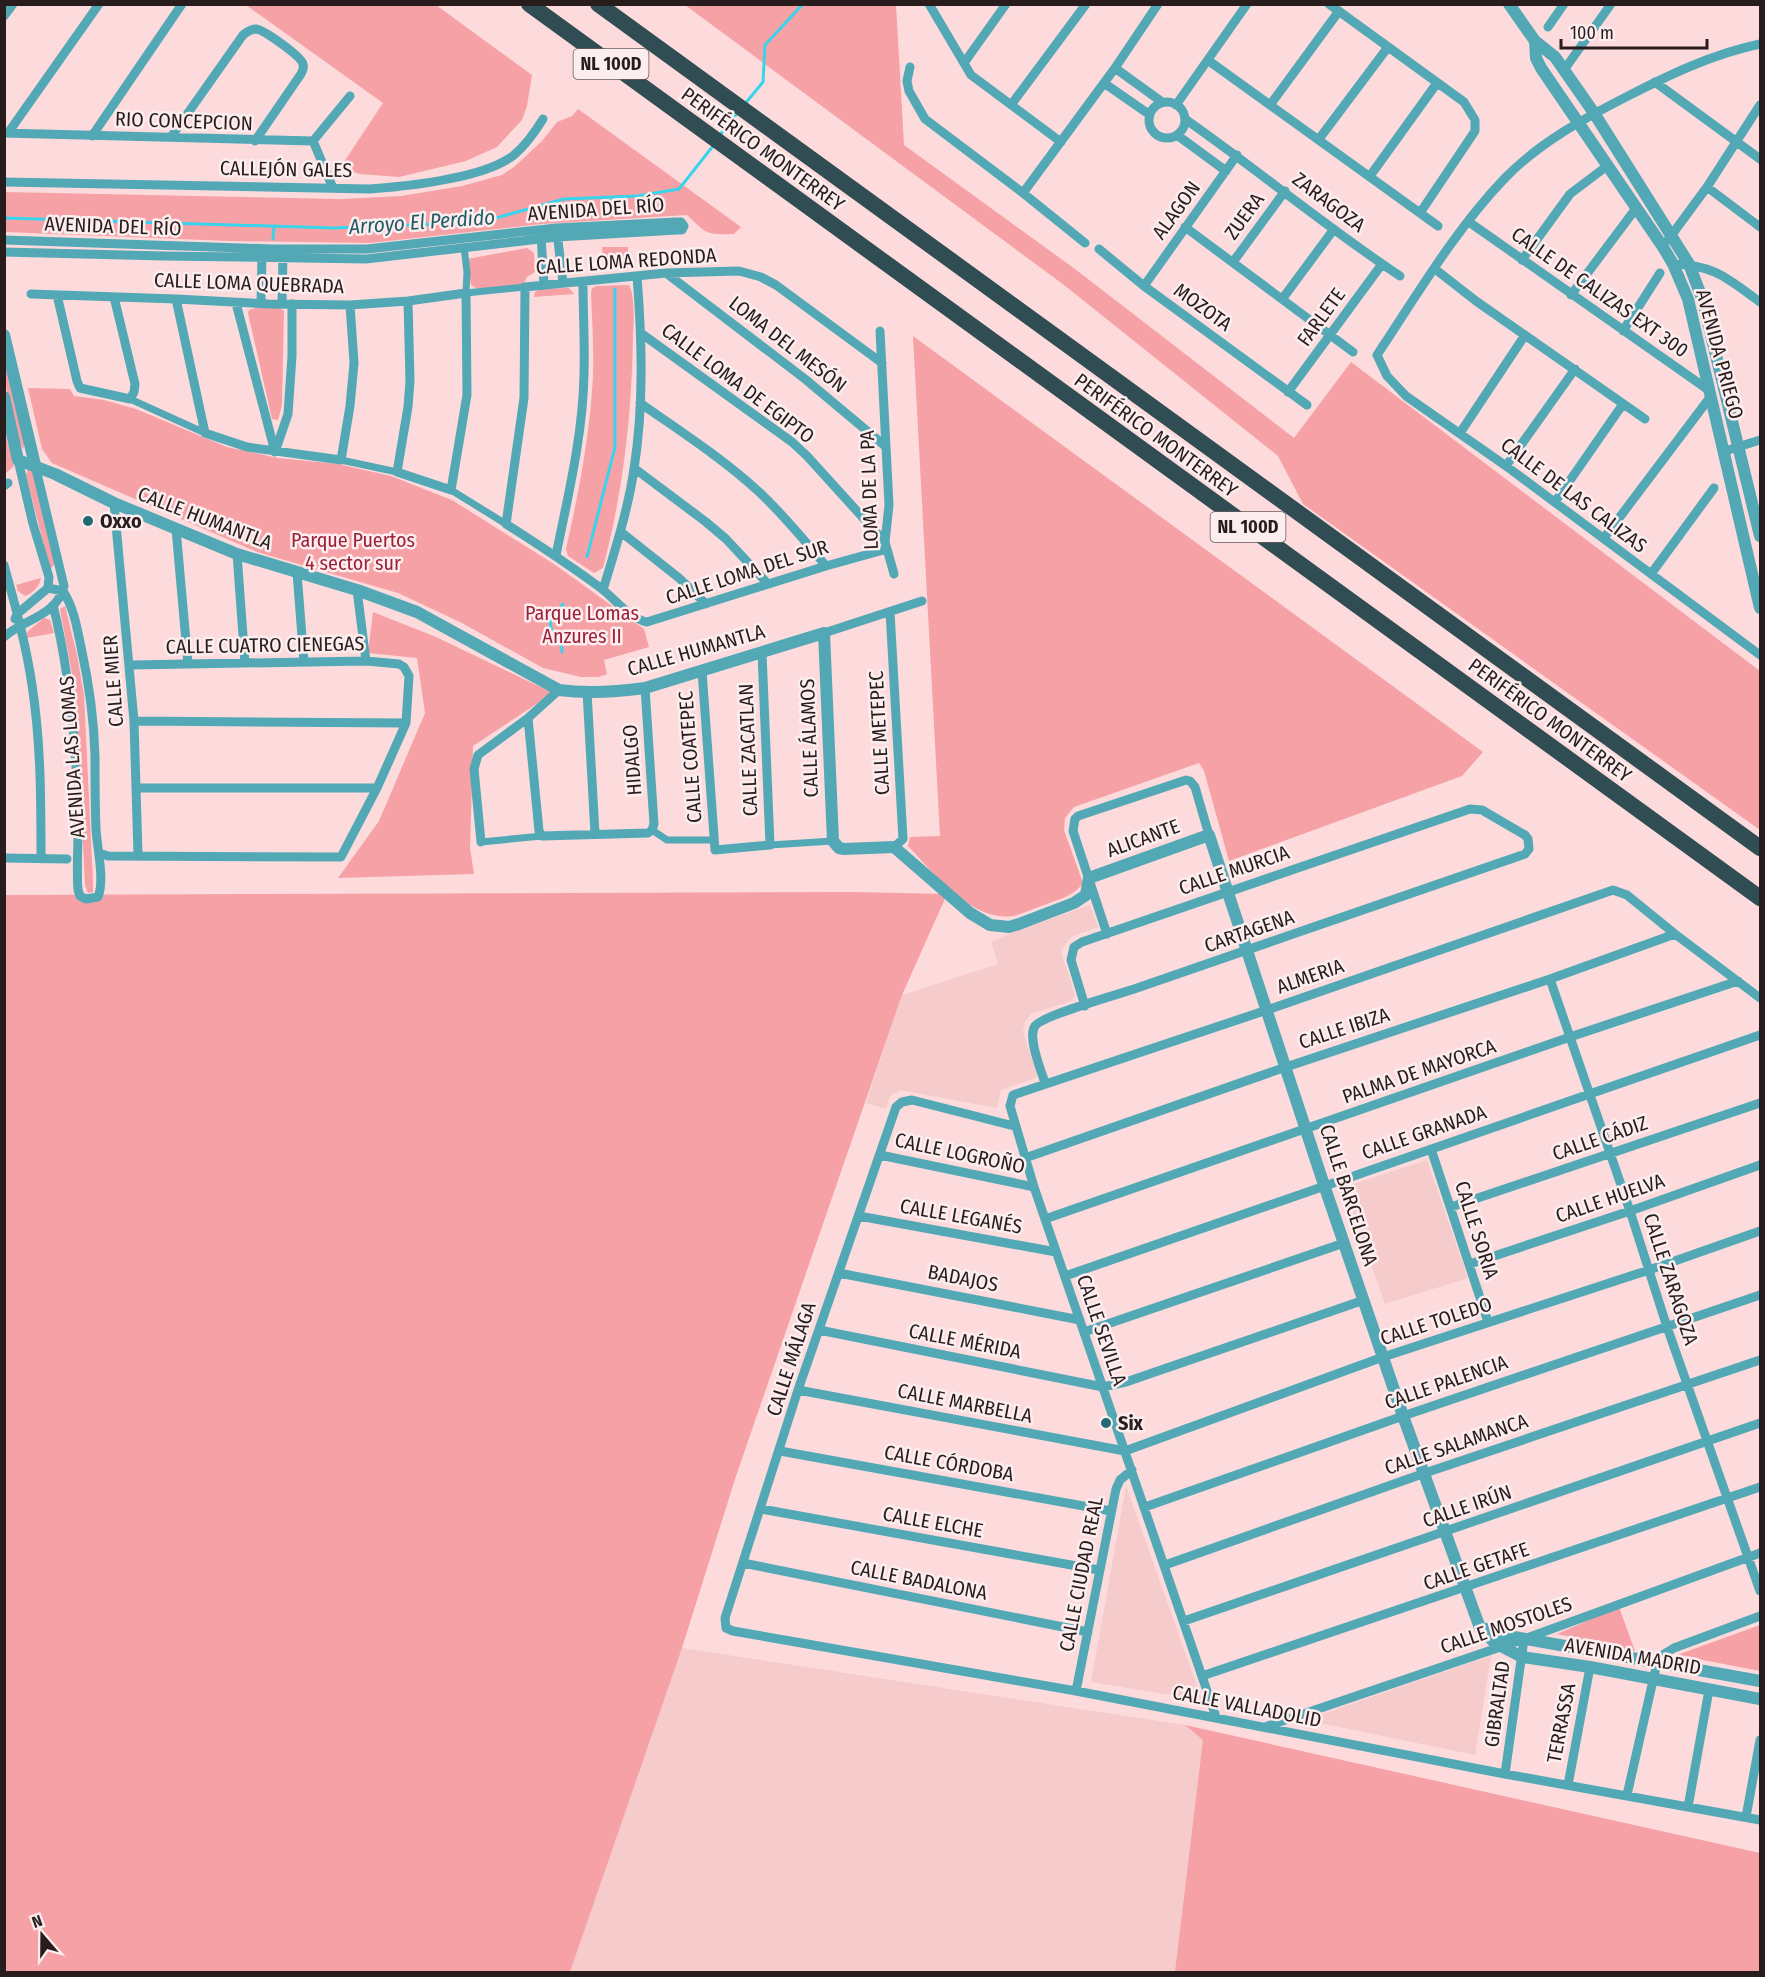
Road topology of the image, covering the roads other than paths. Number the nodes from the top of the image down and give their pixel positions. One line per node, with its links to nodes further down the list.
1 (13, 4): 16 (street)
2 (99, 4): 40 (street)
3 (182, 4): 42 (street)
4 (529, 4): 201 (highway, PERIFÉRICO MONTERREY / NL 100D)
5 (598, 4): 193 (highway, PERIFÉRICO MONTERREY / NL 100D)
6 (1006, 4): 22 (street)
7 (1086, 4): 31 (street)
8 (1158, 4): 24 (street)
9 (1247, 4): 21 (street)
10 (1329, 4): 15 (street)
11 (1509, 4): 18 (street, AVENIDA PRIEGO)
12 (1611, 4): 25 (street)
13 (930, 5): 22 (street)
14 (1564, 5): 17 (street)
15 (1339, 11): 20 (street); 33 (street)
16 (4, 16)
17 (1548, 27)
18 (1535, 41): 25 (street, AVENIDA PRIEGO); 39 (street, AVENIDA PRIEGO)
19 (1761, 44): 26 (street)
20 (1388, 47): 28 (street); 44 (street)
21 (1209, 61): 32 (street); 33 (street)
22 (964, 63): 31 (street)
23 (910, 67): 58 (street)
24 (1116, 68): 27 (street); 30 (street)
25 (1564, 70): 35 (street, AVENIDA PRIEGO)
26 (1654, 82): 35 (street); 48 (street)
27 (1104, 83): 36 (street); 47 (street)
28 (1437, 83): 53 (street); 60 (street)
29 (350, 96): 46 (street)
30 (1162, 102): 32 (street); 36 (street)
31 (1011, 105): 47 (street)
32 (1176, 105): 38 (street)
33 (1270, 105): 44 (street)
34 (1761, 105): 48 (street)
35 (1594, 113): 39 (street); 68 (street, AVENIDA PRIEGO)
36 (1150, 115): 41 (street)
37 (543, 119): 56 (street, CALLEJÓN GALES)
38 (1185, 119): 41 (street); 49 (street, ZARAGOZA)
39 (1578, 123): 51 (street, AVENIDA PRIEGO); 61 (street)
40 (6, 133): 42 (street, RIO CONCEPCION)
41 (1178, 135): 52 (street)
42 (92, 136): 43 (street, RIO CONCEPCION)
43 (171, 138): 45 (street, RIO CONCEPCION); 45 (street)
44 (1319, 140): 53 (street)
45 (255, 141): 46 (street, RIO CONCEPCION)
46 (313, 141): 56 (street)
47 (1061, 142): 58 (street)
48 (1737, 143): 50 (street); 55 (street)
49 (1237, 155): 52 (street, ALAGON); 57 (street, ZARAGOZA)
50 (1761, 159)
51 (1607, 166): 59 (street, AVENIDA PRIEGO); 77 (street)
52 (1226, 171): 64 (street, ALAGON)
53 (1370, 176): 60 (street)
54 (4, 182): 56 (street, CALLEJÓN GALES)
55 (1707, 187): 63 (street); 68 (street)
56 (333, 188)
57 (1285, 191): 65 (street, ZARAGOZA); 78 (street, ZUERA)
58 (1023, 193): 70 (street)
59 (1637, 207): 72 (street, AVENIDA PRIEGO); 95 (street)
60 (1420, 213): 62 (street)
61 (1469, 222): 77 (street, CALLE DE CALIZAS EXT 300); 82 (street)
62 (1438, 226)
63 (1761, 226)
64 (1185, 227): 78 (street); 90 (street, ALAGON)
65 (1334, 229): 79 (street, ZARAGOZA); 97 (street)
66 (557, 232): 66 (street, AVENIDA DEL RÍO); 67 (street, AVENIDA DEL RÍO); 88 (street)
67 (540, 234): 71 (street, AVENIDA DEL RÍO); 76 (street, AVENIDA DEL RÍO); 89 (street)
68 (1672, 235): 72 (street); 81 (street, AVENIDA PRIEGO)
69 (4, 240): 75 (street, AVENIDA DEL RÍO)
70 (1085, 243)
71 (464, 247): 76 (street, AVENIDA DEL RÍO); 92 (street)
72 (1663, 247): 80 (street, AVENIDA PRIEGO)
73 (1099, 249): 90 (street, MOZOTA)
74 (4, 252): 75 (street, AVENIDA DEL RÍO)
75 (262, 253): 76 (street, AVENIDA DEL RÍO); 102 (street)
76 (283, 254): 103 (street)
77 (1522, 260): 95 (street, CALLE DE CALIZAS EXT 300)
78 (1233, 262): 97 (street)
79 (1382, 264): 86 (street, ZARAGOZA); 110 (street, FARLETE)
80 (1673, 264): 81 (street); 116 (street, AVENIDA PRIEGO)
81 (1689, 264): 100 (street); 127 (street, AVENIDA PRIEGO)
82 (1435, 269): 111 (street); 124 (street, CALLE DE LAS CALIZAS)
83 (666, 273): 85 (street, CALLE LOMA REDONDA); 113 (street, CALLE LOMA REDONDA); 126 (street, LOMA DEL MESÓN)
84 (1660, 273): 107 (street)
85 (637, 276): 87 (street, CALLE LOMA REDONDA); 108 (street)
86 (1400, 276)
87 (583, 282): 88 (street, CALLE LOMA REDONDA); 147 (street)
88 (563, 283): 89 (street, CALLE LOMA REDONDA)
89 (544, 285): 91 (street, CALLE LOMA REDONDA)
90 (1144, 286): 115 (street, MOZOTA)
91 (525, 287): 92 (street); 140 (street)
92 (466, 293): 99 (street, CALLE LOMA QUEBRADA); 137 (street)
93 (31, 294): 94 (street, CALLE LOMA QUEBRADA)
94 (57, 295): 96 (street, CALLE LOMA QUEBRADA); 118 (street)
95 (1571, 295): 107 (street, CALLE DE CALIZAS EXT 300)
96 (114, 297): 98 (street, CALLE LOMA QUEBRADA); 118 (street)
97 (1283, 298): 110 (street)
98 (176, 299): 101 (street, CALLE LOMA QUEBRADA); 123 (street)
99 (408, 301): 105 (street, CALLE LOMA QUEBRADA); 135 (street)
100 (1761, 302)
101 (236, 303): 102 (street, CALLE LOMA QUEBRADA); 129 (street)
102 (261, 303): 103 (street, CALLE LOMA QUEBRADA)
103 (282, 304): 104 (street, CALLE LOMA QUEBRADA)
104 (292, 304): 105 (street, CALLE LOMA QUEBRADA); 129 (street)
105 (350, 305): 131 (street)
106 (879, 331): 113 (street, LOMA DE LA PA)
107 (1623, 331): 116 (street, CALLE DE CALIZAS EXT 300)
108 (642, 334): 119 (street); 145 (street, CALLE LOMA DE EGIPTO)
109 (4, 335): 132 (street, AVENIDA LAS LOMAS)
110 (1330, 335): 112 (street); 115 (street, FARLETE)
111 (1525, 335): 114 (street); 124 (street)
112 (1353, 352)
113 (882, 363): 126 (street, LOMA DE LA PA)
114 (1575, 369): 120 (street); 133 (street)
115 (1288, 392): 121 (street, MOZOTA)
116 (1711, 393): 128 (street, AVENIDA PRIEGO); 144 (street)
117 (4, 397): 130 (street)
118 (130, 399): 123 (street)
119 (640, 403): 134 (street); 149 (street)
120 (1623, 404): 122 (street); 138 (street)
121 (1308, 405)
122 (1645, 419)
123 (205, 433): 129 (street)
124 (1460, 433): 133 (street, CALLE DE LAS CALIZAS)
125 (1761, 440): 127 (street)
126 (885, 446): 145 (street, LOMA DE LA PA)
127 (1738, 446): 128 (street); 143 (street, AVENIDA PRIEGO)
128 (1725, 451): 161 (street, AVENIDA PRIEGO)
129 (275, 452): 131 (street)
130 (18, 460): 132 (street, CALLE HUMANTLA); 154 (street)
131 (341, 460): 135 (street)
132 (34, 465): 139 (street, CALLE HUMANTLA); 157 (street, AVENIDA LAS LOMAS)
133 (1506, 466): 138 (street, CALLE DE LAS CALIZAS)
134 (634, 468): 142 (street); 153 (street)
135 (397, 472): 137 (street)
136 (1714, 488): 152 (street)
137 (451, 490): 140 (street)
138 (1555, 502): 144 (street, CALLE DE LAS CALIZAS)
139 (114, 504): 141 (street, CALLE HUMANTLA); 173 (street, CALLE MIER)
140 (506, 524): 147 (street, CALLE LOMA DEL SUR)
141 (176, 530): 146 (street, CALLE HUMANTLA); 172 (street)
142 (621, 532): 156 (street); 159 (street)
143 (1761, 536)
144 (1604, 538): 152 (street, CALLE DE LAS CALIZAS)
145 (886, 546): 149 (street, CALLE LOMA DEL SUR); 151 (street, LOMA DE LA PA)
146 (237, 554): 150 (street, CALLE HUMANTLA); 171 (street)
147 (556, 555): 156 (street, CALLE LOMA DEL SUR)
148 (4, 565): 163 (street)
149 (826, 566): 153 (street, CALLE LOMA DEL SUR)
150 (297, 573): 155 (street, CALLE HUMANTLA); 170 (street)
151 (894, 574)
152 (1651, 574): 168 (street, CALLE DE LAS CALIZAS)
153 (768, 584): 159 (street, CALLE LOMA DEL SUR)
154 (48, 588): 157 (street); 163 (street)
155 (357, 590): 169 (street); 176 (street, CALLE HUMANTLA)
156 (603, 590): 159 (street, CALLE LOMA DEL SUR)
157 (63, 591): 160 (street); 194 (street, AVENIDA LAS LOMAS)
158 (922, 601): 162 (street, CALLE HUMANTLA)
159 (706, 604)
160 (53, 605): 164 (street); 194 (street, AVENIDA LAS LOMAS)
161 (1761, 608)
162 (890, 612): 165 (street, CALLE HUMANTLA); 192 (street, CALLE METEPEC)
163 (17, 615): 164 (street); 166 (street)
164 (21, 627): 166 (street); 197 (street)
165 (824, 633): 167 (street, CALLE HUMANTLA); 189 (street, CALLE ÁLAMOS)
166 (7, 635)
167 (762, 653): 174 (street, CALLE HUMANTLA); 191 (street, CALLE ZACATLAN)
168 (1761, 655)
169 (366, 661): 170 (street, CALLE CUATRO CIENEGAS); 180 (street, CALLE CUATRO CIENEGAS)
170 (304, 662): 171 (street, CALLE CUATRO CIENEGAS)
171 (245, 663): 172 (street, CALLE CUATRO CIENEGAS)
172 (188, 664): 173 (street, CALLE CUATRO CIENEGAS)
173 (130, 665): 179 (street, CALLE MIER)
174 (702, 671): 175 (street, CALLE HUMANTLA); 188 (street, CALLE COATEPEC)
175 (645, 688): 177 (street, CALLE HUMANTLA); 184 (street, HIDALGO)
176 (559, 690): 177 (street, CALLE HUMANTLA); 178 (street)
177 (587, 692): 185 (street)
178 (528, 718): 187 (street); 190 (street)
179 (134, 721): 180 (street); 181 (street, CALLE MIER)
180 (406, 723): 182 (street)
181 (137, 788): 182 (street); 195 (street, CALLE MIER)
182 (377, 788): 195 (street)
183 (1464, 810): 200 (street, CALLE MURCIA); 204 (street, CARTAGENA)
184 (652, 830): 185 (street); 188 (street)
185 (595, 833): 187 (street)
186 (1209, 835): 199 (street, ALICANTE); 199 (street, CALLE BARCELONA); 200 (street, CALLE BARCELONA)
187 (542, 836): 190 (street)
188 (714, 840): 191 (street)
189 (833, 841): 191 (street); 192 (street)
190 (481, 842)
191 (770, 845)
192 (894, 847): 199 (street)
193 (1761, 848)
194 (99, 853): 195 (street)
195 (138, 855)
196 (4, 858): 197 (street)
197 (41, 859): 198 (street)
198 (67, 859)
199 (1089, 878): 202 (street)
200 (1227, 891): 202 (street, CALLE MURCIA); 204 (street, CALLE BARCELONA)
201 (1761, 898)
202 (1107, 934): 208 (street, CALLE MURCIA)
203 (1675, 934): 205 (street, CALLE IBIZA); 206 (street); 209 (street, ALMERIA)
204 (1246, 951): 208 (street, CARTAGENA); 209 (street, CALLE BARCELONA)
205 (1550, 979): 211 (street, CALLE ZARAGOZA); 212 (street, CALLE IBIZA)
206 (1738, 981): 207 (street); 211 (street, PALMA DE MAYORCA)
207 (1761, 998)
208 (1085, 1006): 213 (street, CARTAGENA)
209 (1267, 1010): 212 (street, CALLE BARCELONA); 213 (street, ALMERIA)
210 (1761, 1035): 215 (street, CALLE GRANADA)
211 (1570, 1037): 215 (street, CALLE ZARAGOZA); 218 (street, PALMA DE MAYORCA)
212 (1286, 1066): 218 (street, CALLE BARCELONA); 222 (street, CALLE IBIZA)
213 (1045, 1083): 214 (street, ALMERIA)
214 (1018, 1092): 217 (street, CALLE SEVILLA)
215 (1590, 1095): 219 (street, CALLE GRANADA); 220 (street, CALLE ZARAGOZA)
216 (1761, 1102): 220 (street, CALLE CÁDIZ)
217 (1014, 1126): 221 (street, CALLE MÁLAGA); 222 (street, CALLE SEVILLA)
218 (1307, 1130): 224 (street, CALLE BARCELONA); 229 (street, PALMA DE MAYORCA)
219 (1431, 1149): 224 (street, CALLE GRANADA); 226 (street, CALLE SORIA)
220 (1609, 1154): 226 (street, CALLE CÁDIZ); 227 (street, CALLE ZARAGOZA)
221 (880, 1155): 225 (street, CALLE LOGROÑO); 228 (street, CALLE MÁLAGA)
222 (1025, 1158): 225 (street, CALLE SEVILLA)
223 (1761, 1165): 227 (street, CALLE HUELVA)
224 (1324, 1185): 231 (street, CALLE BARCELONA); 236 (street, CALLE GRANADA)
225 (1034, 1187): 229 (street, CALLE SEVILLA)
226 (1451, 1207): 233 (street, CALLE SORIA)
227 (1630, 1211): 233 (street, CALLE HUELVA); 234 (street, CALLE ZARAGOZA)
228 (859, 1216): 232 (street, CALLE LEGANÉS); 235 (street, CALLE MÁLAGA)
229 (1045, 1219): 232 (street, CALLE SEVILLA)
230 (1761, 1231): 234 (street, CALLE TOLEDO)
231 (1344, 1243): 238 (street, CALLE BARCELONA); 243 (street)
232 (1056, 1252): 236 (street, CALLE SEVILLA)
233 (1470, 1264): 240 (street, CALLE SORIA)
234 (1649, 1270): 240 (street, CALLE TOLEDO); 241 (street, CALLE ZARAGOZA)
235 (839, 1273): 239 (street, BADAJOS); 242 (street, CALLE MÁLAGA)
236 (1065, 1276): 239 (street, CALLE SEVILLA)
237 (1761, 1295): 241 (street, CALLE PALENCIA)
238 (1364, 1300): 244 (street, CALLE BARCELONA); 247 (street)
239 (1080, 1320): 243 (street, CALLE SEVILLA)
240 (1488, 1322): 244 (street, CALLE TOLEDO)
241 (1667, 1327): 246 (street, CALLE ZARAGOZA); 249 (street, CALLE PALENCIA)
242 (819, 1330): 247 (street, CALLE MÉRIDA); 248 (street, CALLE MÁLAGA)
243 (1084, 1332): 247 (street, CALLE SEVILLA)
244 (1383, 1357): 249 (street, CALLE BARCELONA); 253 (street, CALLE TOLEDO)
245 (1761, 1360): 246 (street, CALLE SALAMANCA)
246 (1688, 1386): 251 (street, CALLE ZARAGOZA); 255 (street, CALLE SALAMANCA)
247 (1104, 1387): 253 (street, CALLE SEVILLA)
248 (798, 1390): 252 (street, CALLE MÁLAGA); 253 (street, CALLE MARBELLA)
249 (1403, 1416): 255 (street, CALLE BARCELONA); 258 (street, CALLE PALENCIA)
250 (1761, 1423): 251 (street, CALLE IRÚN)
251 (1707, 1442): 257 (street, CALLE ZARAGOZA); 261 (street, CALLE IRÚN)
252 (780, 1451): 259 (street, CALLE MÁLAGA); 260 (street, CALLE CÓRDOBA)
253 (1125, 1451): 254 (street, CALLE SEVILLA)
254 (1132, 1470): 258 (street, CALLE SEVILLA); 260 (street, CALLE CIUDAD REAL)
255 (1425, 1473): 261 (street, CALLE BARCELONA); 265 (street, CALLE SALAMANCA)
256 (1761, 1487): 257 (street, CALLE GETAFE)
257 (1728, 1499): 263 (street, CALLE ZARAGOZA); 267 (street, CALLE GETAFE)
258 (1145, 1508): 265 (street, CALLE SEVILLA)
259 (761, 1509): 264 (street, CALLE MÁLAGA); 266 (street, CALLE ELCHE)
260 (1111, 1511): 266 (street, CALLE CIUDAD REAL)
261 (1446, 1532): 267 (street, CALLE BARCELONA); 270 (street, CALLE IRÚN)
262 (1761, 1553): 263 (street, CALLE MOSTOLES)
263 (1749, 1557): 268 (street, CALLE ZARAGOZA); 274 (street, CALLE MOSTOLES)
264 (743, 1563): 271 (street, CALLE MÁLAGA); 273 (street, CALLE BADALONA)
265 (1165, 1565): 270 (street, CALLE SEVILLA)
266 (1099, 1570): 273 (street, CALLE CIUDAD REAL)
267 (1465, 1588): 272 (street, CALLE BARCELONA); 279 (street, CALLE GETAFE)
268 (1761, 1591)
269 (1761, 1616): 277 (street)
270 (1184, 1621): 279 (street, CALLE SEVILLA)
271 (726, 1628): 283 (street, CALLE VALLADOLID)
272 (1480, 1628): 274 (street); 275 (street, CALLE BARCELONA)
273 (1088, 1632): 283 (street, CALLE CIUDAD REAL)
274 (1524, 1639): 275 (street, CALLE MOSTOLES); 276 (street, GIBRALTAD); 277 (street, AVENIDA MADRID)
275 (1500, 1646): 276 (street, AVENIDA MADRID); 286 (street, CALLE MOSTOLES)
276 (1522, 1657): 278 (street, AVENIDA MADRID); 288 (street, GIBRALTAD)
277 (1657, 1663): 280 (street); 281 (street, AVENIDA MADRID)
278 (1590, 1668): 280 (street, AVENIDA MADRID); 289 (street, TERRASSA)
279 (1202, 1676): 285 (street, CALLE SEVILLA)
280 (1653, 1680): 282 (street, AVENIDA MADRID); 290 (street)
281 (1761, 1681)
282 (1709, 1690): 284 (street, AVENIDA MADRID); 291 (street)
283 (1076, 1691): 285 (street, CALLE VALLADOLID)
284 (1761, 1699)
285 (1216, 1717): 286 (street, CALLE VALLADOLID)
286 (1263, 1728): 288 (street, CALLE VALLADOLID)
287 (1761, 1740): 292 (street)
288 (1505, 1774): 289 (street, CALLE VALLADOLID)
289 (1568, 1785): 290 (street, CALLE VALLADOLID)
290 (1627, 1795): 291 (street, CALLE VALLADOLID)
291 (1688, 1807): 292 (street, CALLE VALLADOLID)
292 (1746, 1817): 293 (street, CALLE VALLADOLID)
293 (1761, 1820)

